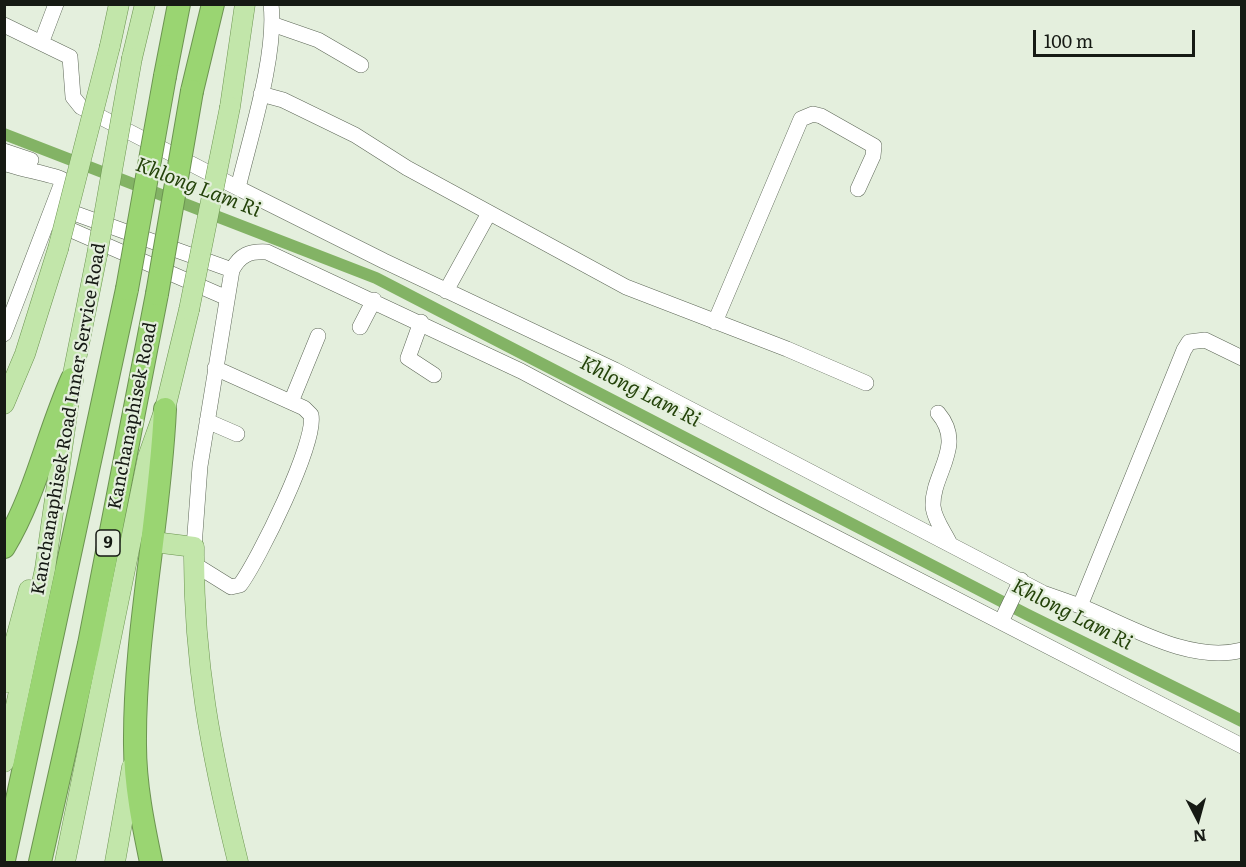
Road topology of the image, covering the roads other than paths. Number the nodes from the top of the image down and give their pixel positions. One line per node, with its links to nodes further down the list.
1 (56, 4): 10 (street)
2 (120, 4): 29 (main road, bridge)
3 (145, 4): 33 (main road, Kanchanaphisek Road Inner Service Road, bridge)
4 (179, 4): 55 (highway, Kanchanaphisek Road / 9, bridge)
5 (213, 4): 56 (highway, Kanchanaphisek Road / 9, bridge)
6 (245, 4): 38 (main road, bridge)
7 (271, 4): 8 (street)
8 (272, 24): 11 (street); 12 (street)
9 (4, 25): 10 (street)
10 (42, 41): 17 (street)
11 (361, 65)
12 (261, 94): 17 (street); 19 (street)
13 (4, 151): 14 (street)
14 (31, 160)
15 (4, 163): 18 (street)
16 (858, 189): 25 (street)
17 (248, 193): 21 (street)
18 (52, 213): 20 (street); 22 (street); 27 (street)
19 (489, 213): 21 (street); 25 (street)
20 (232, 270): 22 (street); 23 (street)
21 (446, 291): 44 (street)
22 (227, 298): 31 (street)
23 (374, 300): 24 (street); 26 (street)
24 (421, 322): 32 (street); 49 (street)
25 (715, 322): 34 (street)
26 (360, 327)
27 (4, 334)
28 (318, 336): 36 (street)
29 (25, 354): 35 (main road); 37 (main road)
30 (1242, 358): 48 (street)
31 (215, 369): 36 (street); 40 (street)
32 (434, 375)
33 (72, 379): 42 (main road, Kanchanaphisek Road Inner Service Road); 45 (highway)
34 (867, 383)
35 (4, 387)
36 (291, 402): 46 (street)
37 (4, 404)
38 (165, 409): 43 (highway); 57 (main road)
39 (938, 413): 44 (street)
40 (207, 421): 41 (street); 46 (street)
41 (237, 434)
42 (49, 537): 51 (main road); 54 (main road, Kanchanaphisek Road Inner Service Road)
43 (154, 542): 46 (main road); 53 (highway)
44 (951, 544): 47 (street)
45 (4, 547)
46 (194, 556): 60 (main road)
47 (1018, 585): 48 (street); 49 (street)
48 (1080, 606): 50 (street)
49 (1002, 619): 52 (street)
50 (1242, 650)
51 (4, 682)
52 (1242, 746)
53 (135, 747): 58 (main road); 59 (highway)
54 (4, 762)
55 (4, 860)
56 (40, 862)
57 (65, 862)
58 (115, 862)
59 (151, 862)
60 (238, 862)

